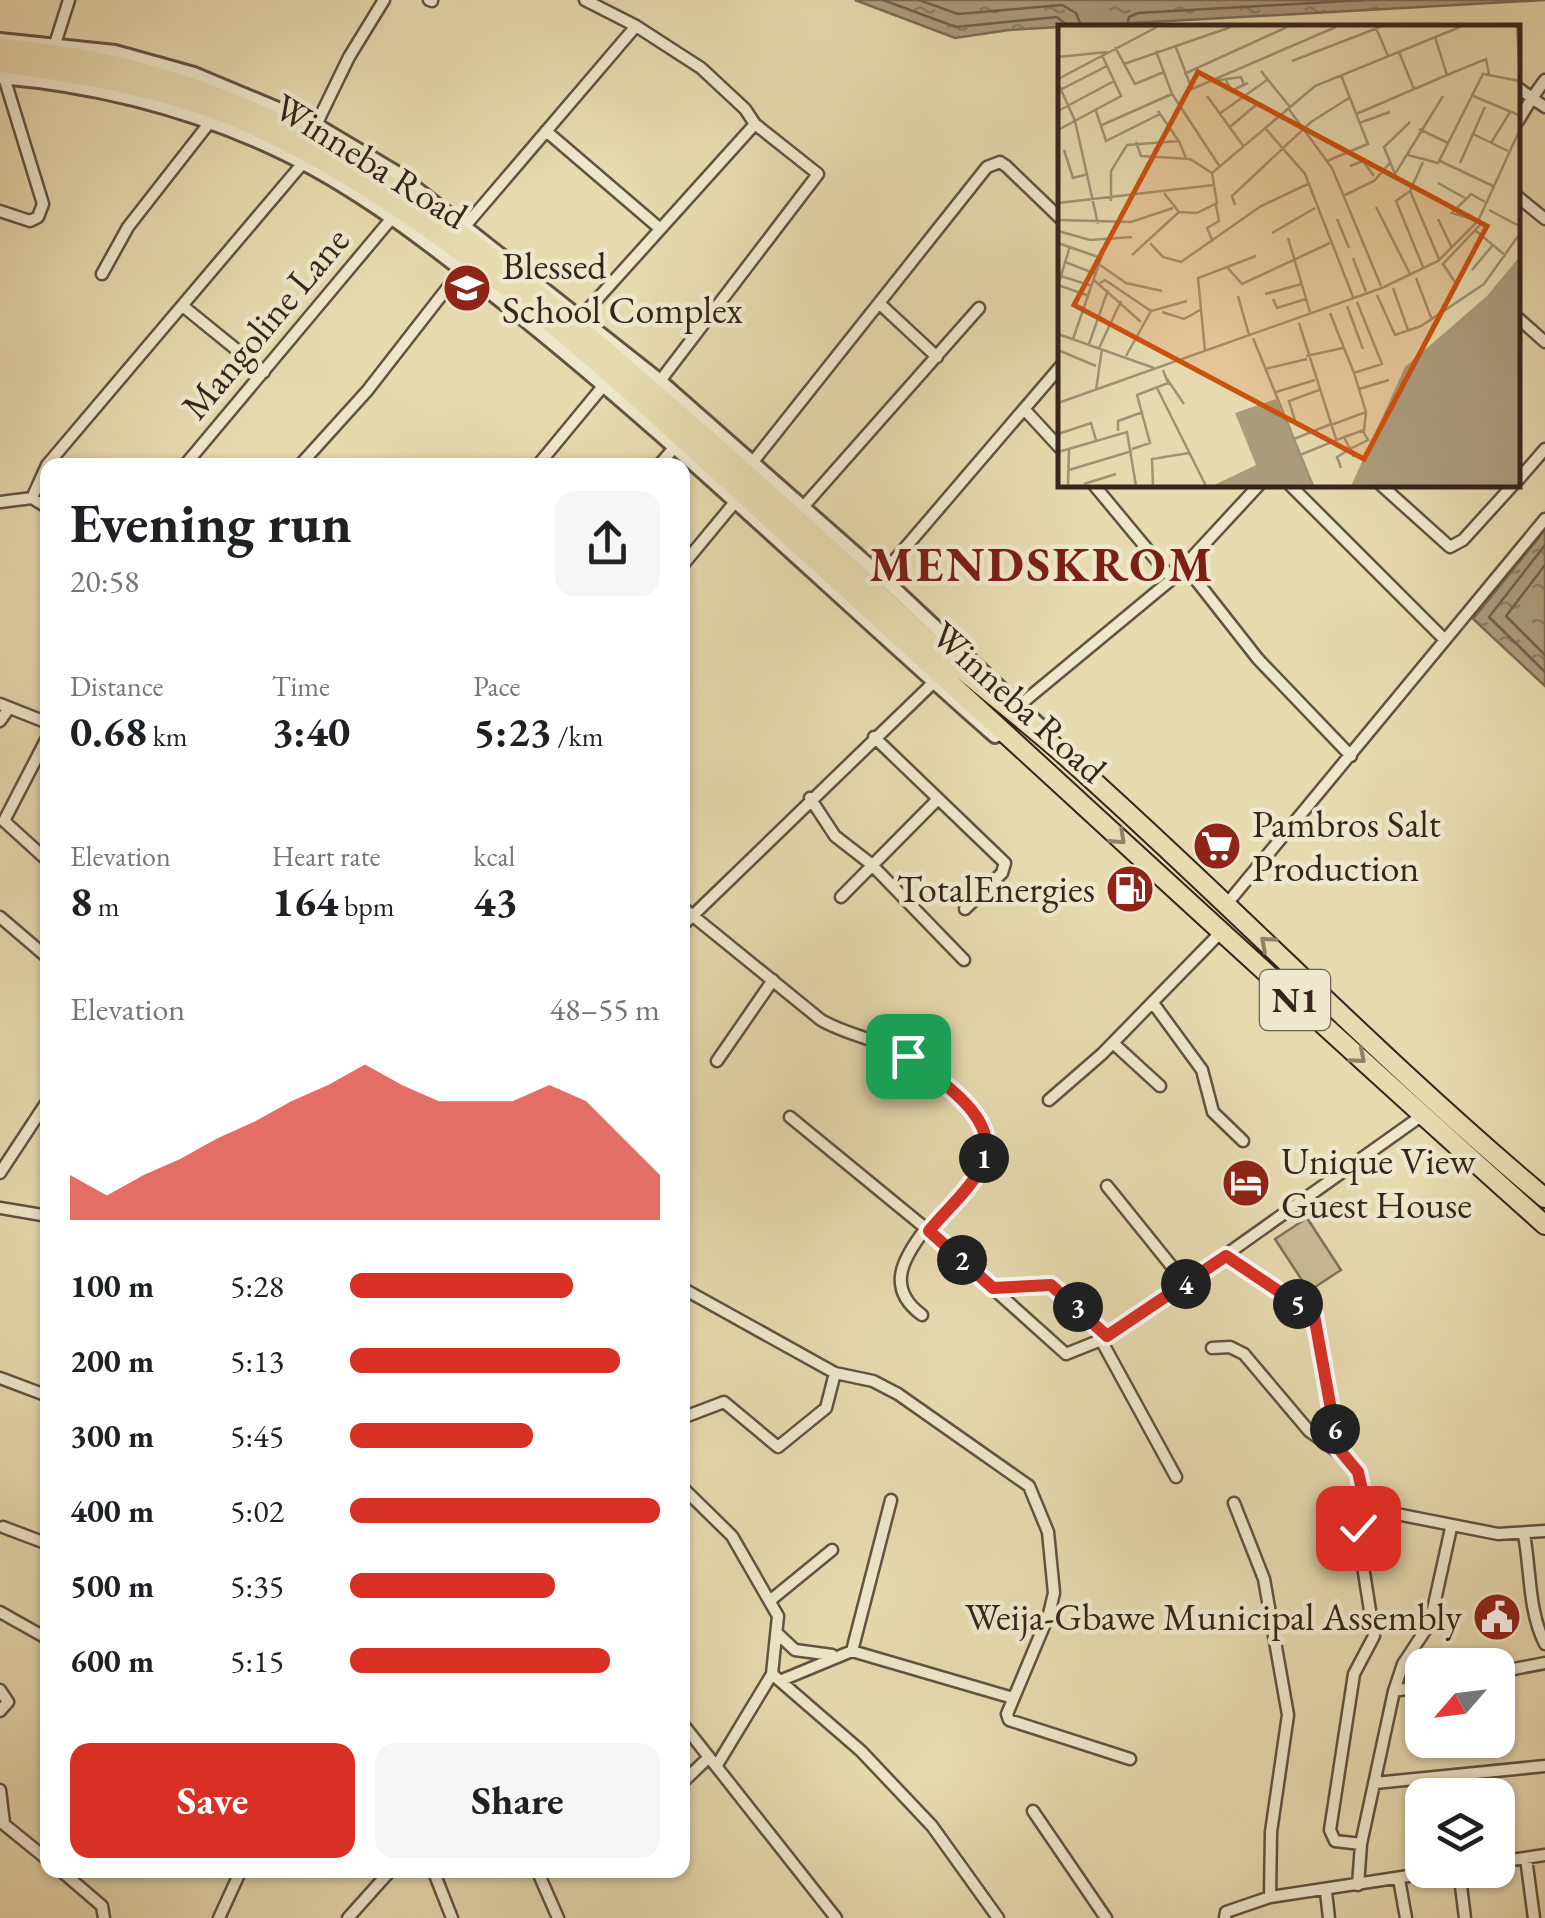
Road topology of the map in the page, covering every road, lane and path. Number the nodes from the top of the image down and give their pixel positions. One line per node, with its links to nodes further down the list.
1 (70, 0): 6 (street)
2 (384, 0): 16 (street)
3 (585, 0): 4 (street)
4 (636, 26): 15 (street); 17 (street)
5 (0, 40): 6 (street)
6 (55, 44): 16 (street)
7 (0, 48): 28 (highway, Winneba Road / N1)
8 (1, 70): 14 (street); 20 (street); 28 (highway, Winneba Road / N1)
9 (1545, 80): 11 (street)
10 (1520, 89): 11 (street)
11 (1532, 98): 12 (street); 13 (street)
12 (1545, 107)
13 (1520, 118)
14 (210, 122): 18 (street); 27 (street)
15 (755, 124): 25 (street); 38 (street)
16 (316, 125): 24 (street)
17 (546, 131): 24 (street); 25 (street)
18 (303, 163): 22 (street); 30 (street)
19 (1520, 201): 23 (street)
20 (0, 211)
21 (1058, 216): 29 (street)
22 (391, 220): 26 (street); 37 (street, Mangoline Lane)
23 (1545, 220)
24 (466, 224): 28 (street)
25 (658, 227): 32 (street)
26 (462, 269): 28 (street); 46 (street)
27 (102, 274)
28 (520, 291): 32 (street); 39 (street); 76 (highway, Winneba Road / N1); 79 (highway, Winneba Road / N1)
29 (880, 304): 35 (street); 51 (street)
30 (184, 307): 37 (street); 44 (street)
31 (979, 308): 35 (street)
32 (582, 316): 38 (street)
33 (1520, 320): 34 (street)
34 (1545, 342)
35 (937, 357): 63 (street)
36 (1058, 370): 40 (street)
37 (264, 372): 45 (street, Mangoline Lane)
38 (660, 381): 51 (street)
39 (604, 384): 42 (street); 47 (street)
40 (1026, 410): 41 (street); 67 (street)
41 (1058, 446)
42 (674, 448): 48 (street); 49 (street)
43 (1545, 449): 52 (street)
44 (53, 458)
45 (191, 458)
46 (306, 458)
47 (544, 458)
48 (665, 458)
49 (685, 458)
50 (690, 462): 61 (street)
51 (752, 462): 63 (street)
52 (1520, 476)
53 (40, 480): 59 (street)
54 (1096, 488): 68 (street)
55 (1256, 488): 66 (street)
56 (1293, 488): 69 (street)
57 (1387, 488): 58 (street)
58 (1510, 488)
59 (32, 498): 60 (street); 62 (street)
60 (0, 502)
61 (735, 502): 65 (street); 70 (street)
62 (40, 503)
63 (802, 507): 67 (street)
64 (1545, 519): 69 (street)
65 (690, 556)
66 (1185, 566): 68 (street); 78 (street)
67 (881, 576): 71 (street)
68 (1172, 580): 71 (street)
69 (1443, 638): 78 (street)
70 (934, 682): 75 (street); 79 (street)
71 (1021, 704): 76 (street)
72 (4, 706): 73 (street); 74 (street)
73 (0, 721)
74 (40, 721)
75 (874, 737): 80 (street); 81 (street)
76 (1059, 750): 85 (highway, Winneba Road / N1)
77 (40, 751): 82 (street)
78 (1351, 756): 85 (street)
79 (1048, 771): 89 (highway, Winneba Road / N1, one-way to 89)
80 (810, 798): 83 (street); 87 (street)
81 (937, 800): 83 (street); 86 (street)
82 (40, 853)
83 (872, 864): 84 (street); 91 (street)
84 (840, 897)
85 (1225, 906): 93 (highway, Winneba Road / N1, one-way to 85)
86 (965, 909)
87 (692, 916): 92 (street)
88 (0, 917): 90 (street)
89 (1222, 931): 94 (street); 95 (highway, Winneba Road / N1)
90 (40, 951)
91 (964, 960)
92 (773, 980): 97 (street); 110 (street)
93 (1314, 987): 95 (highway); 106 (highway, Winneba Road / N1)
94 (1153, 1003): 96 (street); 103 (street)
95 (1304, 1007): 101 (highway, Winneba Road / N1, one-way to 101)
96 (1113, 1043): 98 (street); 99 (street)
97 (717, 1061)
98 (1160, 1086)
99 (1049, 1100)
100 (40, 1112): 104 (street)
101 (1424, 1114): 109 (highway, Winneba Road / N1); 111 (street)
102 (790, 1117): 110 (street)
103 (1243, 1141)
104 (0, 1173)
105 (1108, 1186): 112 (street)
106 (1545, 1198)
107 (0, 1208): 108 (street)
108 (40, 1215)
109 (1545, 1225)
110 (928, 1229): 113 (street); 115 (street)
111 (1226, 1256): 112 (street); 122 (street)
112 (1186, 1284): 116 (street)
113 (993, 1288): 116 (street); 116 (street)
114 (690, 1292): 118 (street)
115 (922, 1315)
116 (1104, 1338): 123 (street)
117 (1212, 1348): 122 (street)
118 (835, 1373): 121 (street); 147 (street)
119 (0, 1378): 120 (street)
120 (40, 1393)
121 (690, 1415)
122 (1338, 1448): 127 (street)
123 (1176, 1477)
124 (690, 1495): 134 (street)
125 (891, 1500): 139 (street)
126 (1234, 1503): 173 (street)
127 (1366, 1508): 129 (street); 158 (street)
128 (3, 1526): 132 (street)
129 (1451, 1528): 131 (street); 146 (street)
130 (1545, 1532): 131 (street)
131 (1524, 1534): 138 (street)
132 (40, 1541)
133 (832, 1550): 134 (street)
134 (772, 1599): 137 (street)
135 (0, 1612): 136 (street)
136 (40, 1634)
137 (778, 1634): 140 (street); 143 (street)
138 (1545, 1644)
139 (852, 1651): 140 (street); 147 (street)
140 (833, 1656): 143 (street)
141 (1545, 1663): 142 (street)
142 (1515, 1669)
143 (777, 1677): 151 (street); 180 (street)
144 (0, 1690): 148 (street)
145 (1405, 1690): 146 (street)
146 (1394, 1692): 154 (street)
147 (1014, 1698): 150 (street)
148 (0, 1711)
149 (690, 1733): 151 (street)
150 (1130, 1759)
151 (713, 1761): 153 (street); 179 (street)
152 (1545, 1766): 154 (street)
153 (690, 1777)
154 (1375, 1783): 158 (street)
155 (0, 1790): 157 (street)
156 (1033, 1810): 181 (street)
157 (2, 1822): 159 (street)
158 (1361, 1844): 170 (street)
159 (40, 1853)
160 (1545, 1856): 161 (street)
161 (1526, 1858): 162 (street); 186 (street)
162 (1515, 1860)
163 (69, 1878): 174 (street)
164 (237, 1878): 175 (street)
165 (384, 1878): 176 (street)
166 (436, 1878): 177 (street)
167 (540, 1878): 178 (street)
168 (1405, 1878): 169 (street)
169 (1399, 1879): 170 (street); 184 (street)
170 (1358, 1885): 172 (street)
171 (1461, 1888): 185 (street)
172 (1326, 1892): 173 (street); 183 (street)
173 (1270, 1897): 182 (street)
174 (104, 1918)
175 (219, 1918)
176 (348, 1918)
177 (452, 1918)
178 (558, 1918)
179 (836, 1918)
180 (998, 1918)
181 (1106, 1918)
182 (1225, 1918)
183 (1330, 1918)
184 (1406, 1918)
185 (1465, 1918)
186 (1534, 1918)

